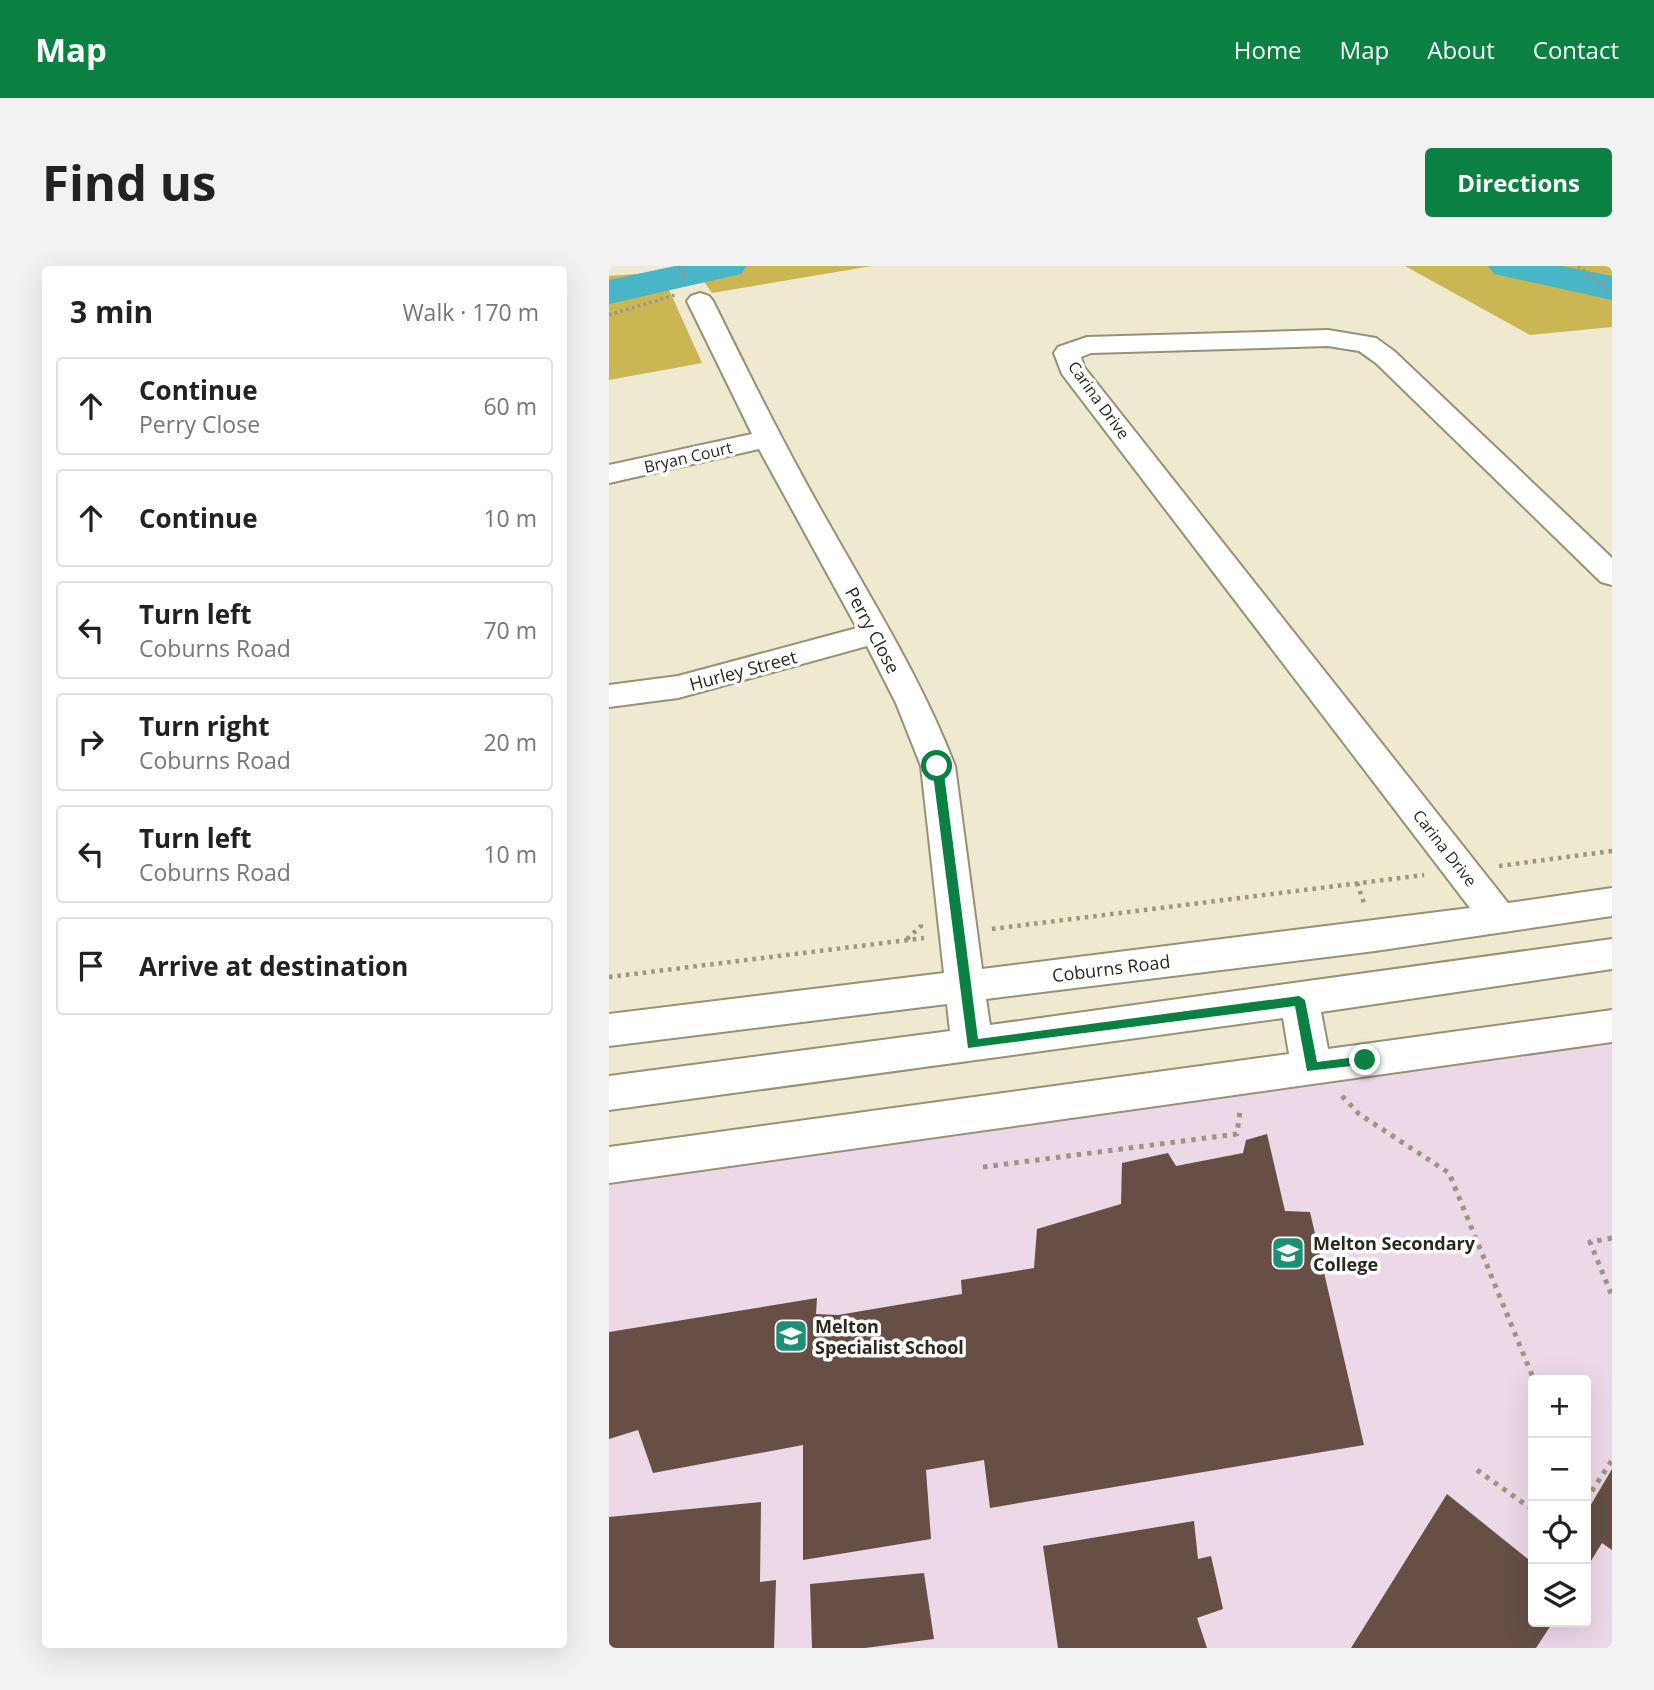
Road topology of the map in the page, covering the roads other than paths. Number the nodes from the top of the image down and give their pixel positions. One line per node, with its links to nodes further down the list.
1 (686, 301): 2 (street, Perry Close)
2 (767, 439): 3 (street, Bryan Court); 5 (street, Perry Close)
3 (609, 474)
4 (1612, 575): 8 (street, Carina Drive)
5 (876, 633): 6 (street, Hurley Street); 10 (street, Perry Close)
6 (609, 696)
7 (1612, 902): 8 (street, Coburns Road)
8 (1499, 918): 10 (street, Coburns Road)
9 (1612, 954): 11 (street)
10 (967, 985): 13 (street, Coburns Road); 14 (street, Perry Close)
11 (1299, 1000): 14 (street); 15 (street)
12 (1612, 1026): 15 (street)
13 (609, 1030)
14 (972, 1044): 16 (street)
15 (1324, 1079): 17 (street)
16 (609, 1093)
17 (609, 1166)

